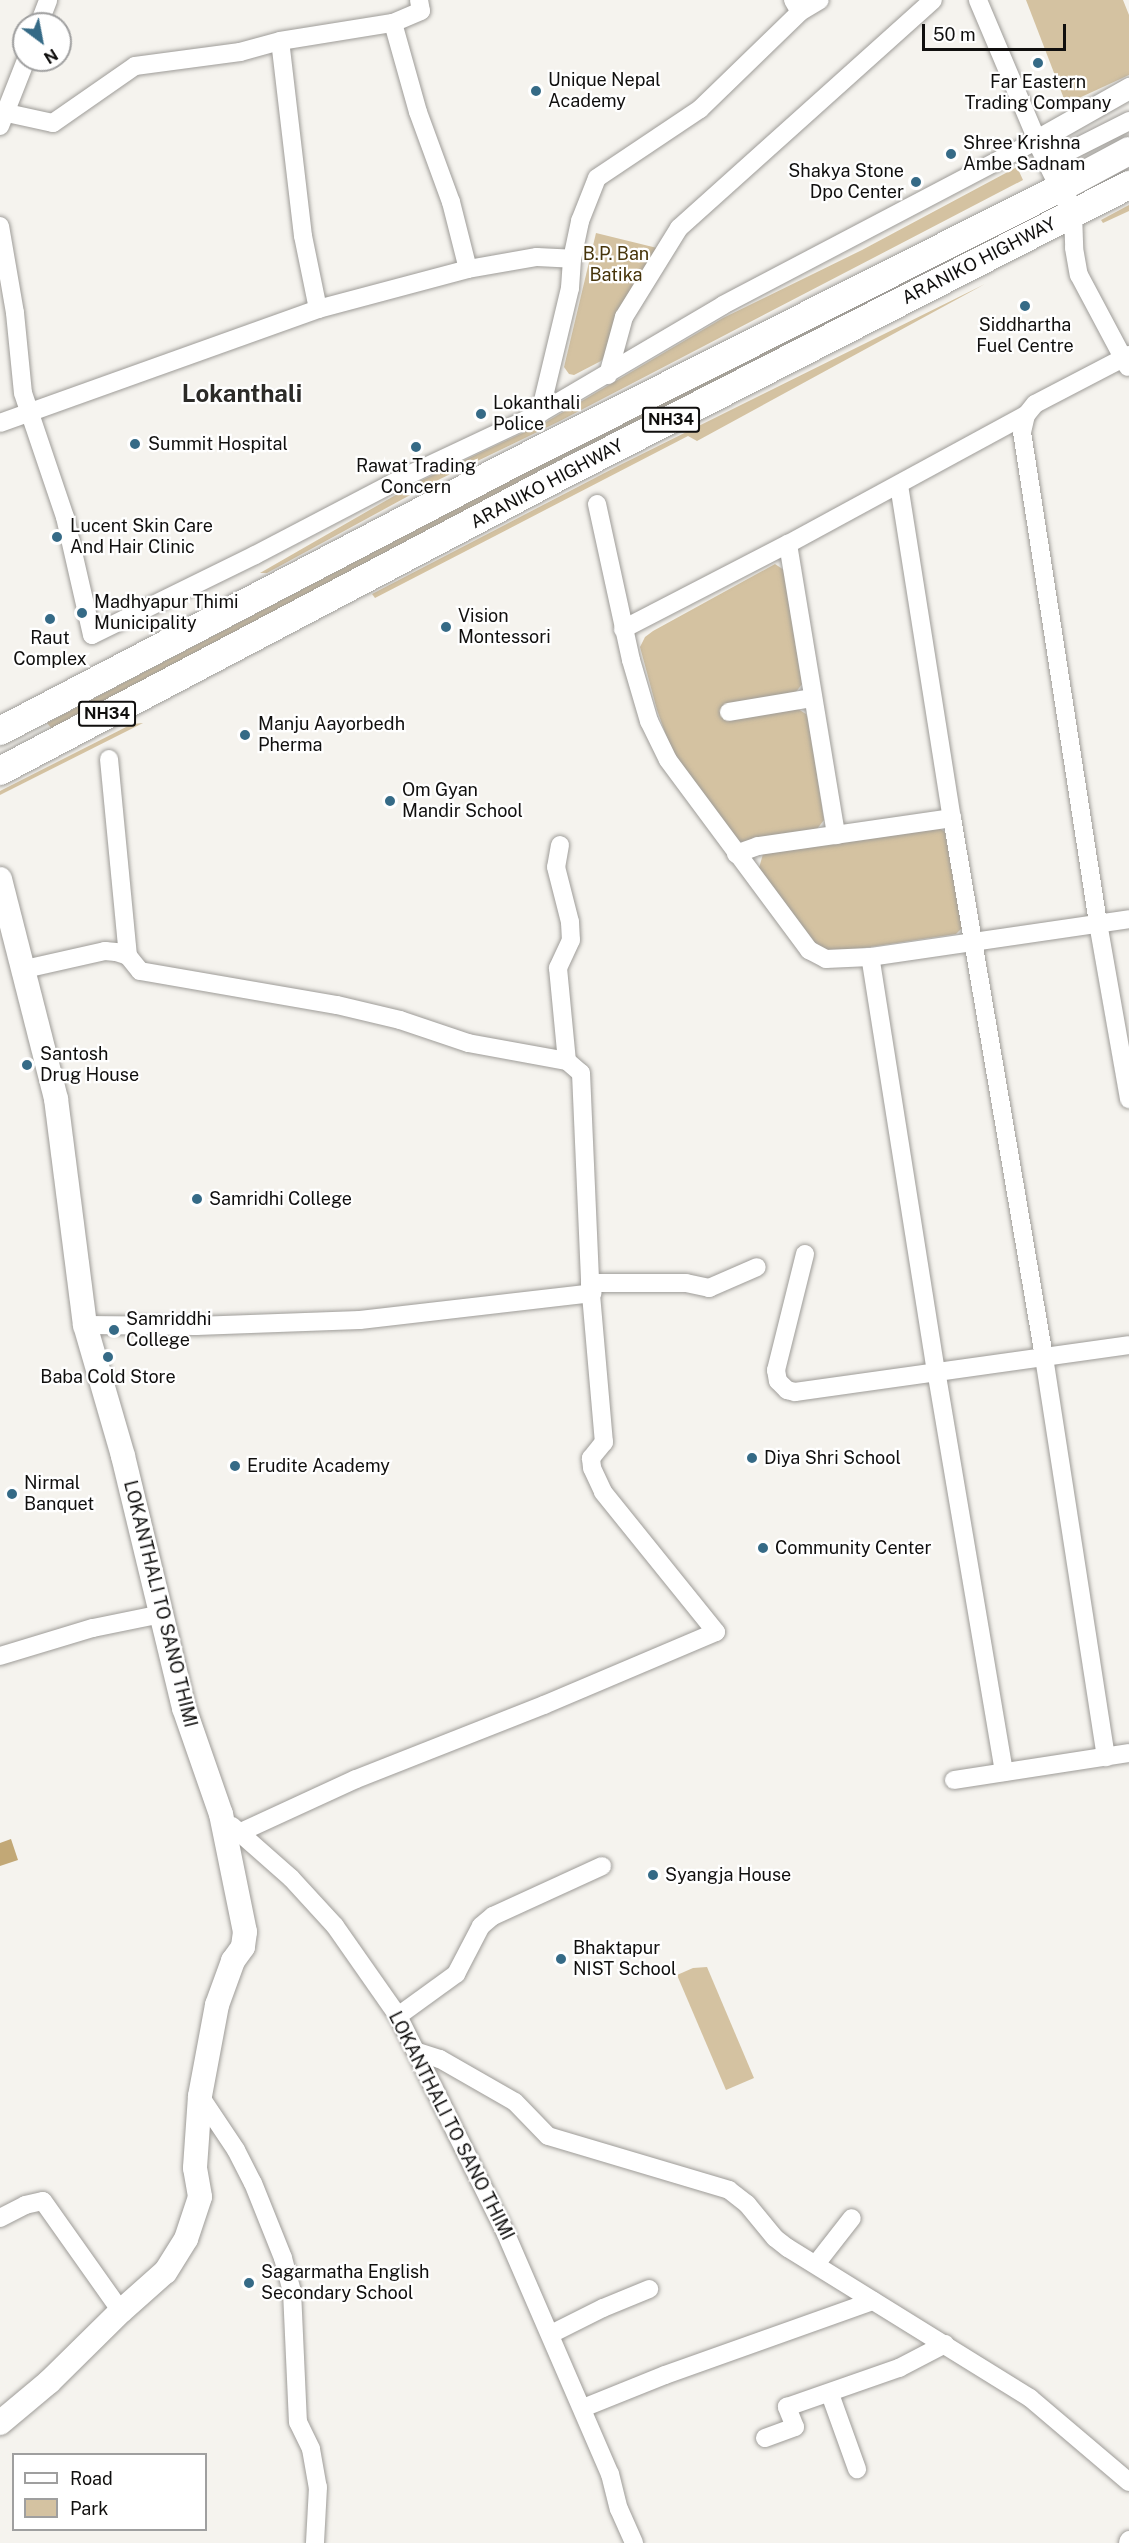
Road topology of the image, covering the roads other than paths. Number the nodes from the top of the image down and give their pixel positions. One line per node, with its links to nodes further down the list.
1 (419, 0): 6 (street)
2 (820, 0): 5 (street)
3 (933, 0): 22 (street)
4 (978, 0): 12 (street)
5 (797, 6): 18 (street)
6 (393, 23): 7 (street); 19 (street)
7 (280, 41): 10 (street); 20 (street)
8 (21, 72): 10 (street)
9 (1129, 88): 12 (street)
10 (3, 120)
11 (1129, 121): 14 (street)
12 (1037, 140): 14 (street); 22 (street)
13 (1129, 151): 16 (highway, ARANIKO HIGHWAY / NH34)
14 (1048, 162): 16 (street)
15 (1129, 185): 16 (highway, ARANIKO HIGHWAY / NH34)
16 (1067, 201): 21 (street); 33 (highway, ARANIKO HIGHWAY / NH34); 35 (highway, ARANIKO HIGHWAY / NH34)
17 (0, 226): 24 (street)
18 (572, 259): 19 (street); 23 (street)
19 (468, 269): 20 (street)
20 (318, 309): 24 (street)
21 (1127, 360): 25 (street)
22 (608, 375): 23 (street)
23 (540, 413): 24 (street)
24 (30, 414): 26 (street)
25 (1026, 415): 27 (street); 42 (street)
26 (0, 423)
27 (898, 484): 29 (street); 36 (street)
28 (597, 504): 30 (street)
29 (788, 544): 30 (street); 31 (street)
30 (623, 629): 39 (street)
31 (813, 698): 32 (street); 37 (street)
32 (729, 712)
33 (0, 731)
34 (110, 759): 44 (street)
35 (0, 771)
36 (952, 818): 37 (street); 43 (street)
37 (836, 835): 39 (street)
38 (560, 845): 47 (street)
39 (736, 854): 45 (street)
40 (0, 879): 46 (main road, LOKANTHALI TO SANO THIMI)
41 (1129, 919): 42 (street)
42 (1098, 922): 43 (street); 48 (street)
43 (975, 941): 45 (street); 54 (street)
44 (128, 956): 46 (street); 47 (street)
45 (870, 957): 55 (street)
46 (25, 969): 52 (main road, LOKANTHALI TO SANO THIMI)
47 (567, 1061): 51 (street)
48 (1129, 1099)
49 (805, 1254): 55 (street)
50 (757, 1267): 51 (street)
51 (591, 1288): 52 (street); 63 (street)
52 (85, 1325): 56 (main road, LOKANTHALI TO SANO THIMI)
53 (1129, 1345): 54 (street)
54 (1044, 1357): 55 (street); 59 (street)
55 (936, 1372): 60 (street)
56 (162, 1614): 57 (street); 62 (main road, LOKANTHALI TO SANO THIMI)
57 (0, 1656)
58 (1129, 1753): 59 (street)
59 (1106, 1757): 60 (street)
60 (1004, 1772): 61 (street)
61 (954, 1780)
62 (221, 1814): 63 (street, LOKANTHALI TO SANO THIMI); 67 (main road)
63 (241, 1832): 65 (street, LOKANTHALI TO SANO THIMI)
64 (602, 1866): 65 (street)
65 (398, 2016): 66 (street, LOKANTHALI TO SANO THIMI)
66 (418, 2052): 70 (street); 74 (street, LOKANTHALI TO SANO THIMI)
67 (200, 2096): 73 (main road); 82 (street)
68 (0, 2218): 73 (street)
69 (852, 2218): 70 (street)
70 (816, 2265): 72 (street)
71 (649, 2289): 74 (street)
72 (873, 2301): 75 (street); 77 (street)
73 (121, 2311): 78 (main road)
74 (551, 2334): 77 (street, LOKANTHALI TO SANO THIMI)
75 (945, 2344): 76 (street); 81 (street)
76 (830, 2394): 79 (street); 80 (street)
77 (583, 2408): 83 (street, LOKANTHALI TO SANO THIMI)
78 (0, 2423)
79 (765, 2438)
80 (857, 2469)
81 (1129, 2482)
82 (315, 2543)
83 (634, 2543)

